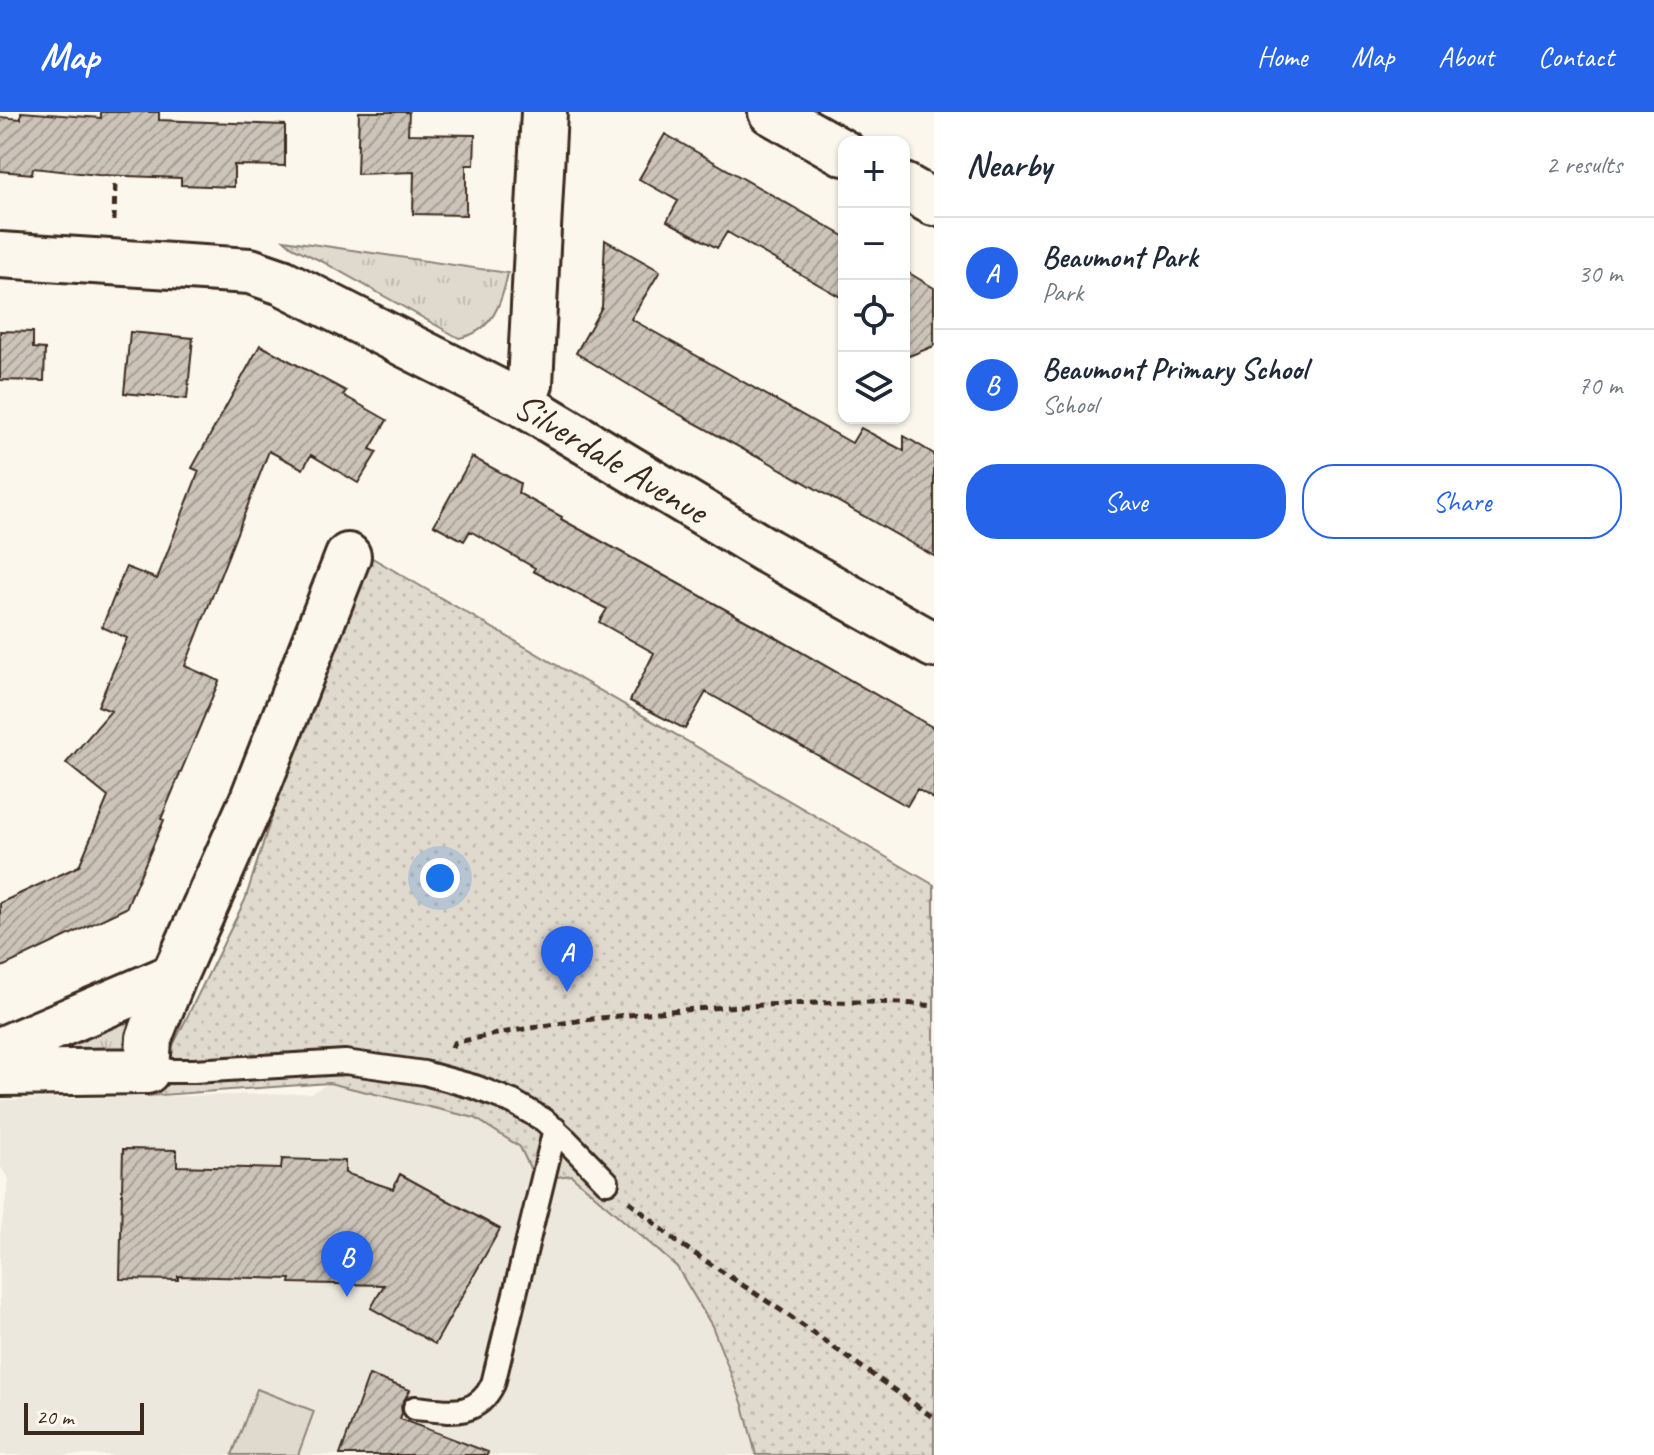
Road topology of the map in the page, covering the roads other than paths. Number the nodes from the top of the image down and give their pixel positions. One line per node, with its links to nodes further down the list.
1 (544, 112): 7 (street)
2 (771, 112): 3 (street)
3 (838, 150)
4 (910, 189): 5 (street)
5 (934, 203)
6 (0, 255): 7 (street, Silverdale Avenue)
7 (521, 403): 9 (street, Silverdale Avenue)
8 (348, 556): 10 (street)
9 (934, 645)
10 (174, 976): 11 (street); 12 (street)
11 (0, 1050)
12 (147, 1071): 13 (street); 14 (lane)
13 (0, 1073)
14 (555, 1129): 15 (lane); 16 (lane)
15 (607, 1182)
16 (415, 1408)

